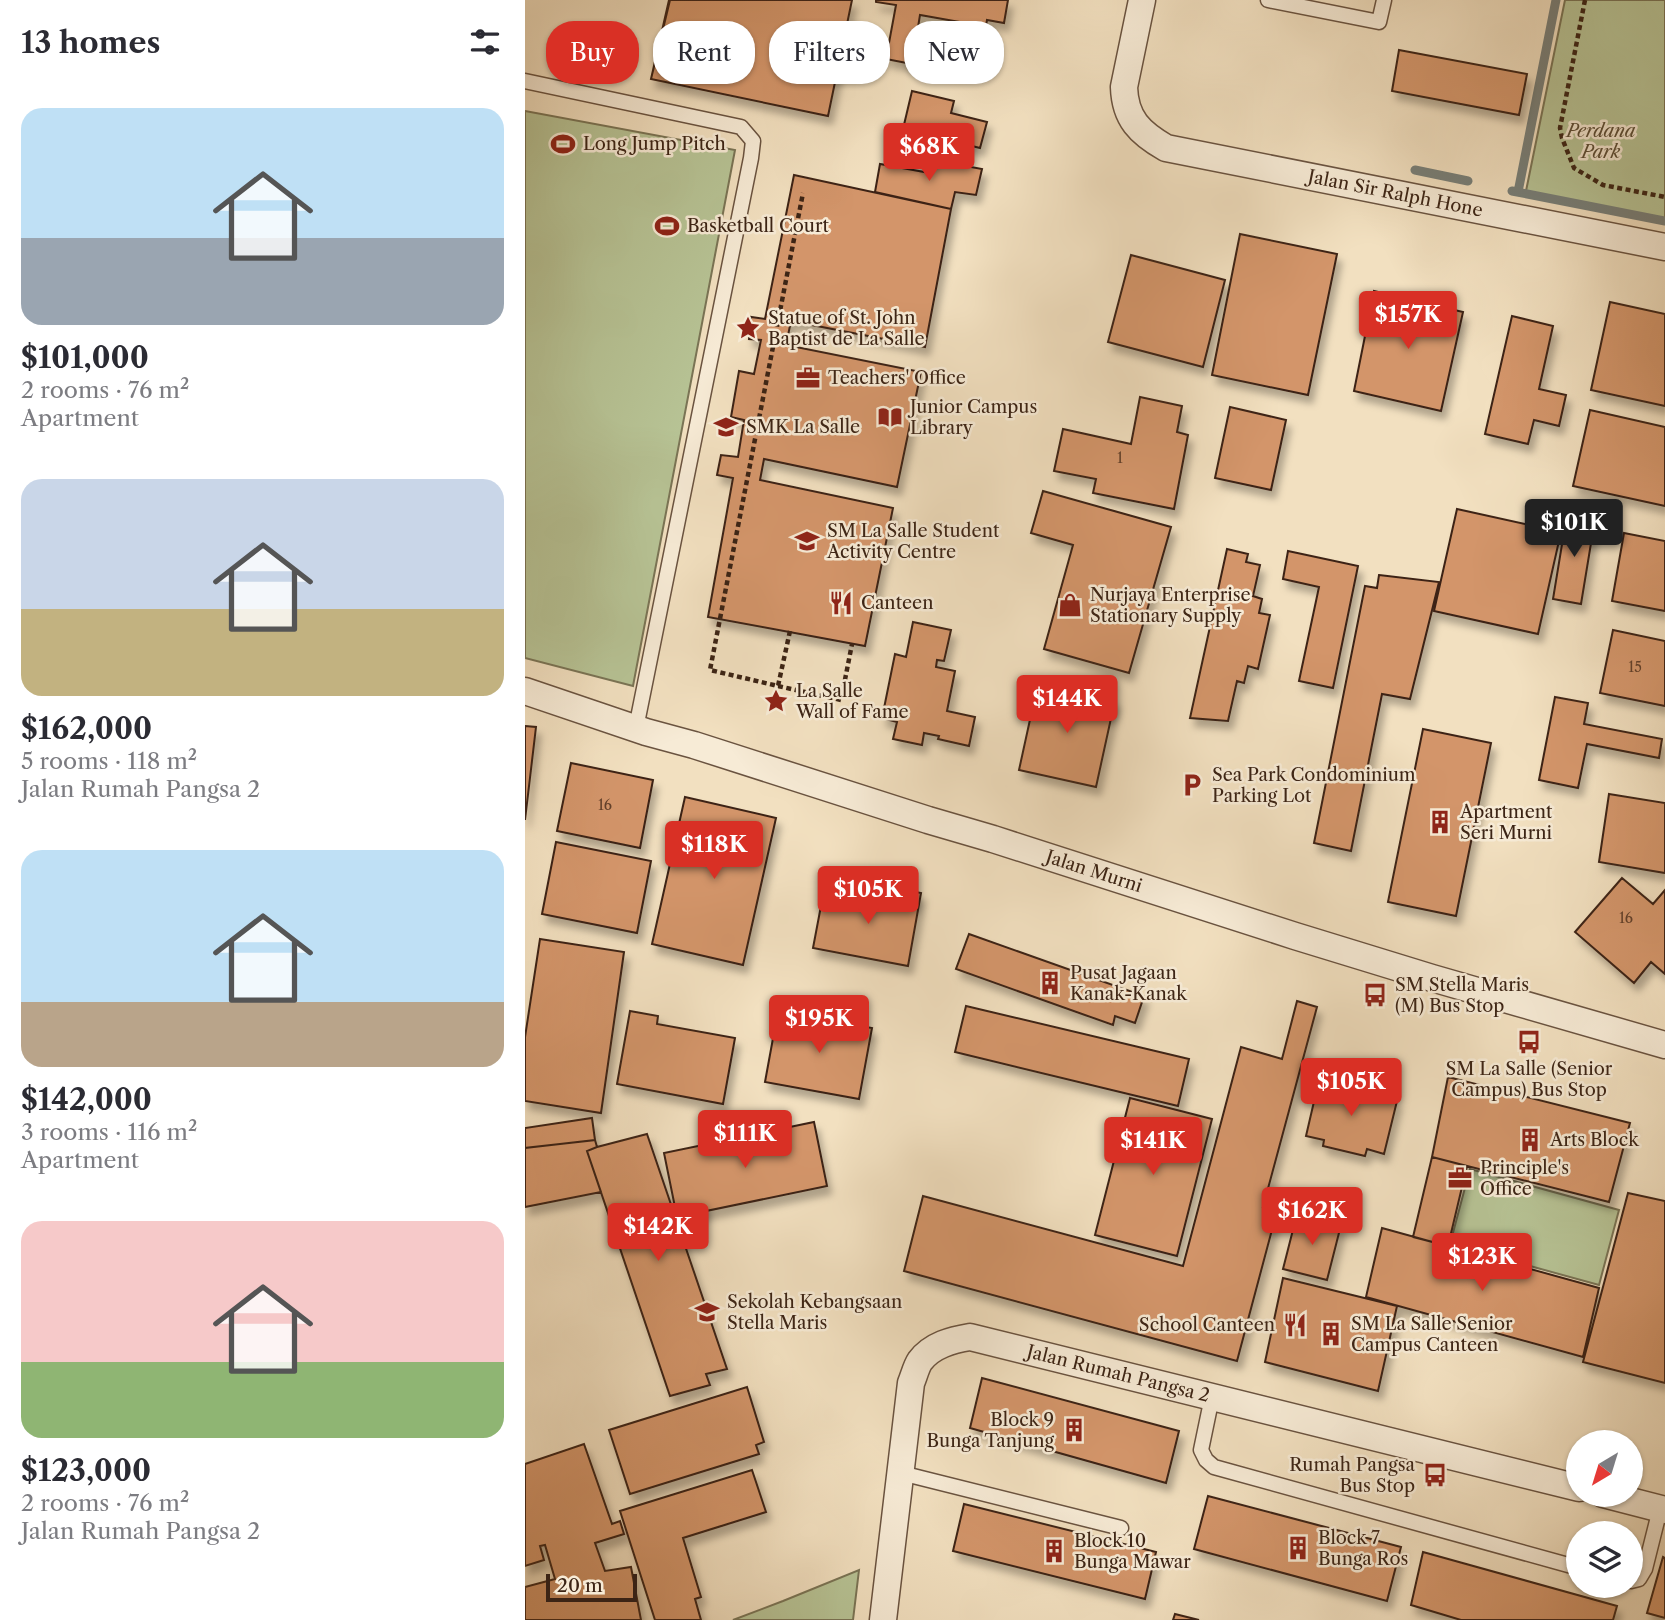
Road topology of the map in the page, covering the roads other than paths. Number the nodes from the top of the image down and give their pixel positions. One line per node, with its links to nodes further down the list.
1 (1142, 0): 5 (street, Jalan Sir Ralph Hone)
2 (1268, 0): 3 (lane)
3 (1384, 0)
4 (525, 81): 7 (lane)
5 (1665, 247)
6 (525, 691): 7 (street, Jalan Murni)
7 (636, 728): 8 (street, Jalan Murni)
8 (1665, 1045)
9 (1212, 1397): 10 (street, Jalan Rumah Pangsa 2); 11 (street, Jalan Rumah Pangsa 2); 15 (lane)
10 (901, 1473): 14 (lane); 17 (street, Jalan Rumah Pangsa 2)
11 (1566, 1485)
12 (1643, 1504): 13 (street)
13 (1663, 1509): 16 (lane)
14 (1121, 1528)
15 (1566, 1564)
16 (1643, 1572)
17 (883, 1620)

